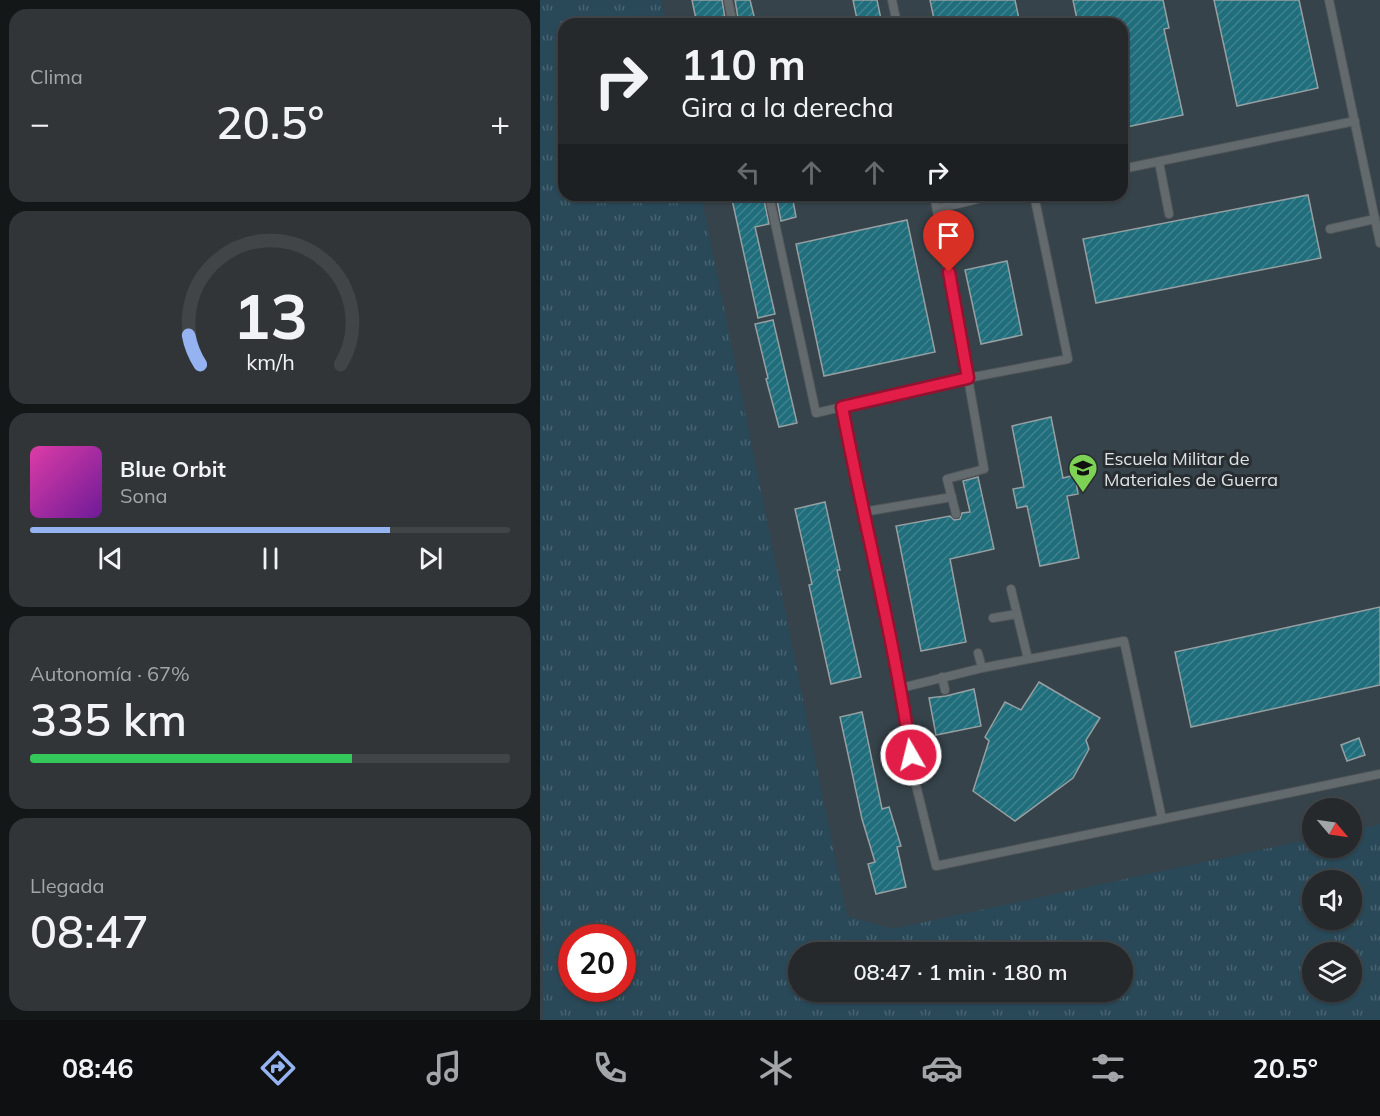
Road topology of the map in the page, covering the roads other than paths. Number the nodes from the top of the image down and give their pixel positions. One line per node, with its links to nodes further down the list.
1 (728, 0): 4 (lane)
2 (892, 0): 5 (lane)
3 (1329, 0): 6 (lane)
4 (732, 18)
5 (896, 18)
6 (1355, 121): 7 (lane); 15 (lane)
7 (1159, 162): 8 (lane); 14 (lane)
8 (1128, 168)
9 (770, 201): 19 (lane)
10 (935, 201): 13 (lane)
11 (970, 201): 13 (lane)
12 (1035, 201): 18 (lane)
13 (937, 209): 18 (lane)
14 (1169, 214)
15 (1375, 219): 16 (lane); 17 (lane)
16 (1330, 229)
17 (1380, 243)
18 (968, 378): 19 (lane); 20 (lane)
19 (842, 407): 21 (lane)
20 (952, 497): 21 (lane); 22 (lane)
21 (863, 512): 30 (lane)
22 (956, 514)
23 (1011, 590): 24 (lane)
24 (1017, 614): 25 (lane); 27 (lane)
25 (993, 618)
26 (978, 653): 28 (lane)
27 (1028, 659): 28 (lane); 33 (lane)
28 (982, 668): 29 (lane)
29 (942, 677): 30 (lane); 31 (lane)
30 (901, 688): 33 (lane)
31 (945, 690)
32 (1380, 774): 33 (lane)
33 (1162, 819)

